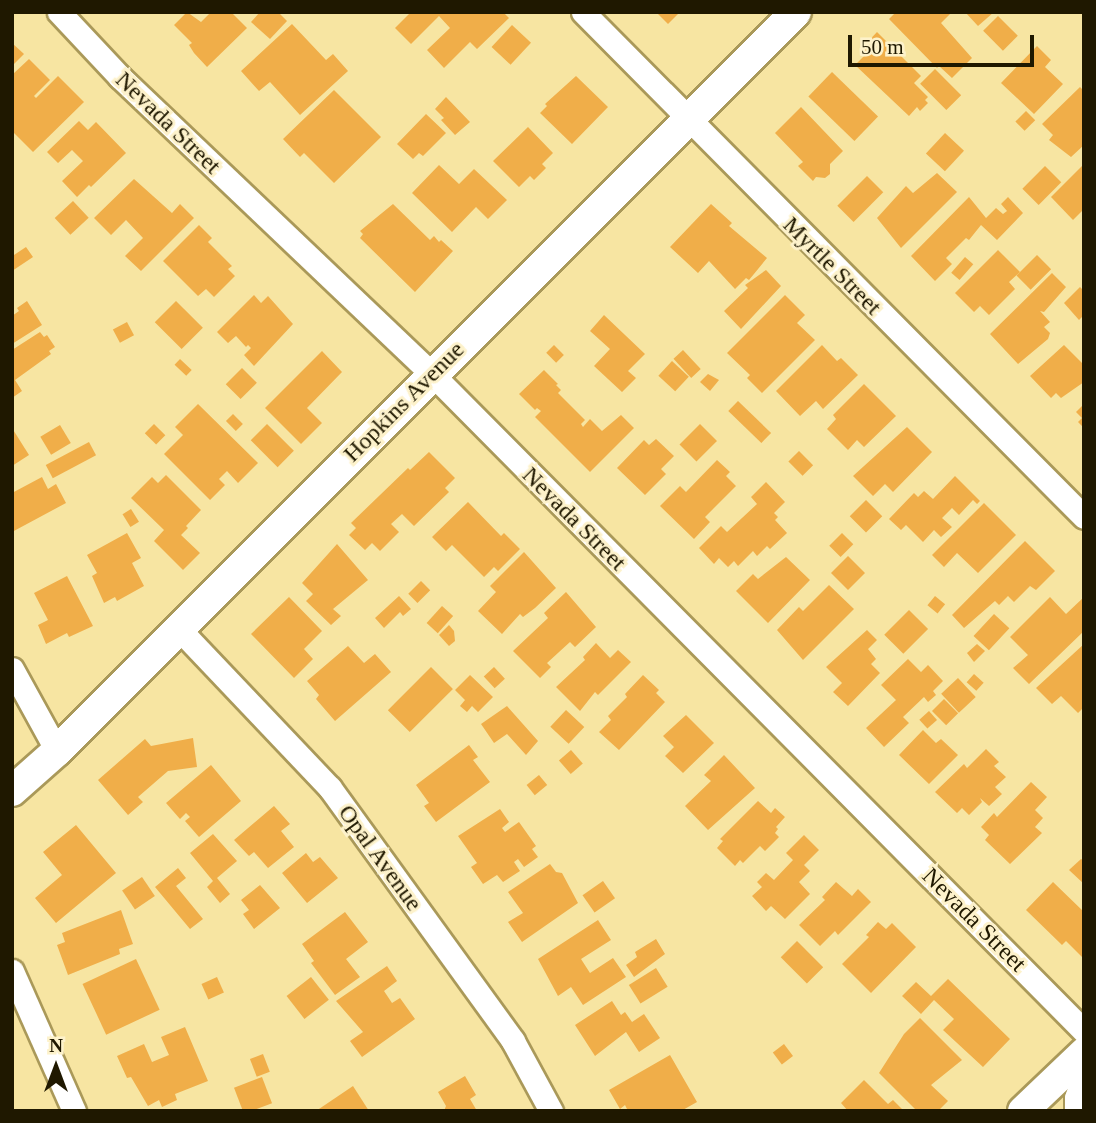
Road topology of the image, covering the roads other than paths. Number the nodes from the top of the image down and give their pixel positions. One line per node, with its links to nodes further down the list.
1 (59, 12): 5 (street, Nevada Street)
2 (583, 12): 4 (street, Myrtle Street)
3 (796, 12): 4 (street, Hopkins Avenue)
4 (688, 120): 5 (street, Hopkins Avenue); 6 (street, Myrtle Street)
5 (432, 374): 7 (street, Hopkins Avenue); 12 (street, Nevada Street)
6 (1084, 517)
7 (179, 629): 9 (street, Hopkins Avenue); 16 (street, Opal Avenue)
8 (12, 669): 9 (street)
9 (57, 751): 10 (street, Hopkins Avenue)
10 (12, 791)
11 (12, 971): 15 (street)
12 (1084, 1031)
13 (1084, 1052): 17 (street)
14 (1084, 1075): 18 (street)
15 (74, 1111)
16 (551, 1111)
17 (1023, 1111)
18 (1076, 1111)

